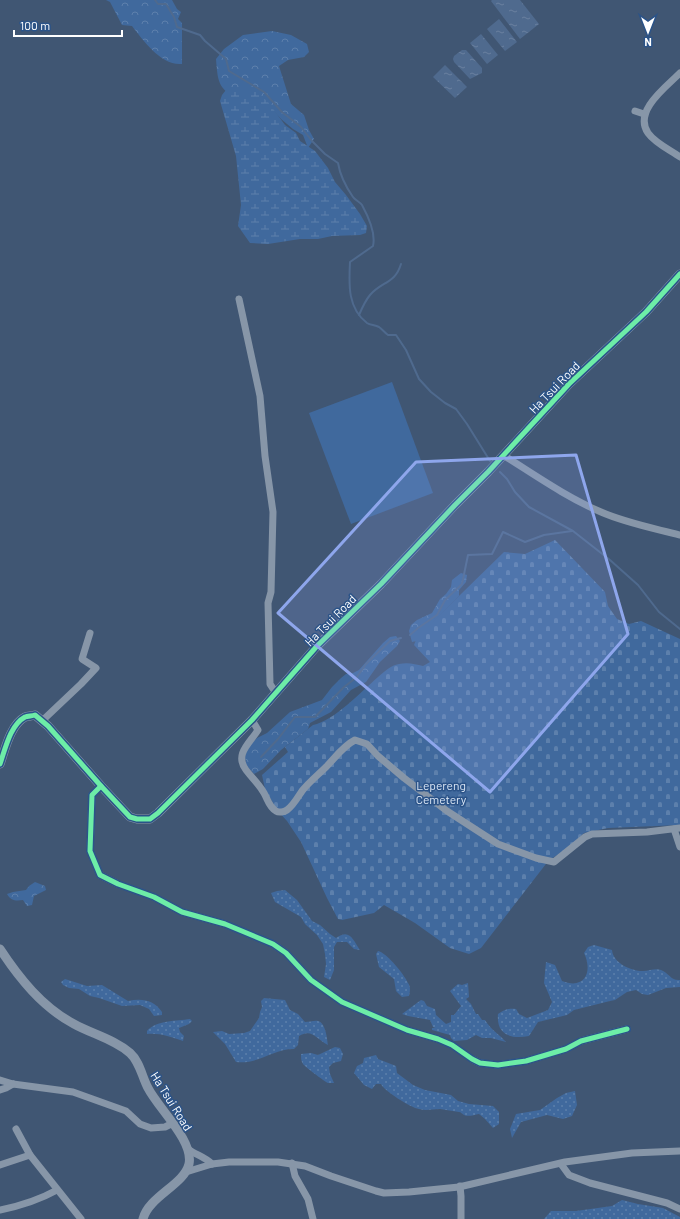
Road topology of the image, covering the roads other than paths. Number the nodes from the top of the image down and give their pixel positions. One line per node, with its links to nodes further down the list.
1 (680, 73): 3 (street)
2 (635, 111): 3 (street)
3 (644, 114): 4 (street)
4 (680, 157)
5 (680, 274): 7 (street, Ha Tsui Road)
6 (238, 300): 10 (street)
7 (503, 455): 8 (street); 10 (street, Ha Tsui Road)
8 (680, 534)
9 (90, 632): 11 (street)
10 (276, 693): 12 (street, Ha Tsui Road)
11 (43, 720): 13 (street); 14 (street, Ha Tsui Road)
12 (252, 720): 14 (street, Ha Tsui Road); 15 (street)
13 (0, 764)
14 (101, 786): 18 (street)
15 (677, 829): 16 (street)
16 (680, 847)
17 (0, 949): 22 (street, Ha Tsui Road)
18 (627, 1029)
19 (0, 1080): 20 (street)
20 (13, 1084): 21 (street); 22 (street)
21 (0, 1090)
22 (173, 1123): 24 (street, Ha Tsui Road)
23 (16, 1129): 26 (street)
24 (188, 1149): 27 (street); 31 (street, Ha Tsui Road)
25 (680, 1151): 29 (street)
26 (30, 1155): 30 (street); 33 (street)
27 (212, 1164): 28 (street); 31 (street)
28 (292, 1164): 32 (street); 38 (street)
29 (561, 1164): 32 (street); 34 (street)
30 (0, 1165)
31 (186, 1172): 37 (street)
32 (460, 1186): 39 (street)
33 (57, 1190): 35 (street); 36 (street)
34 (680, 1209)
35 (0, 1210)
36 (81, 1219)
37 (143, 1219)
38 (314, 1219)
39 (461, 1219)

